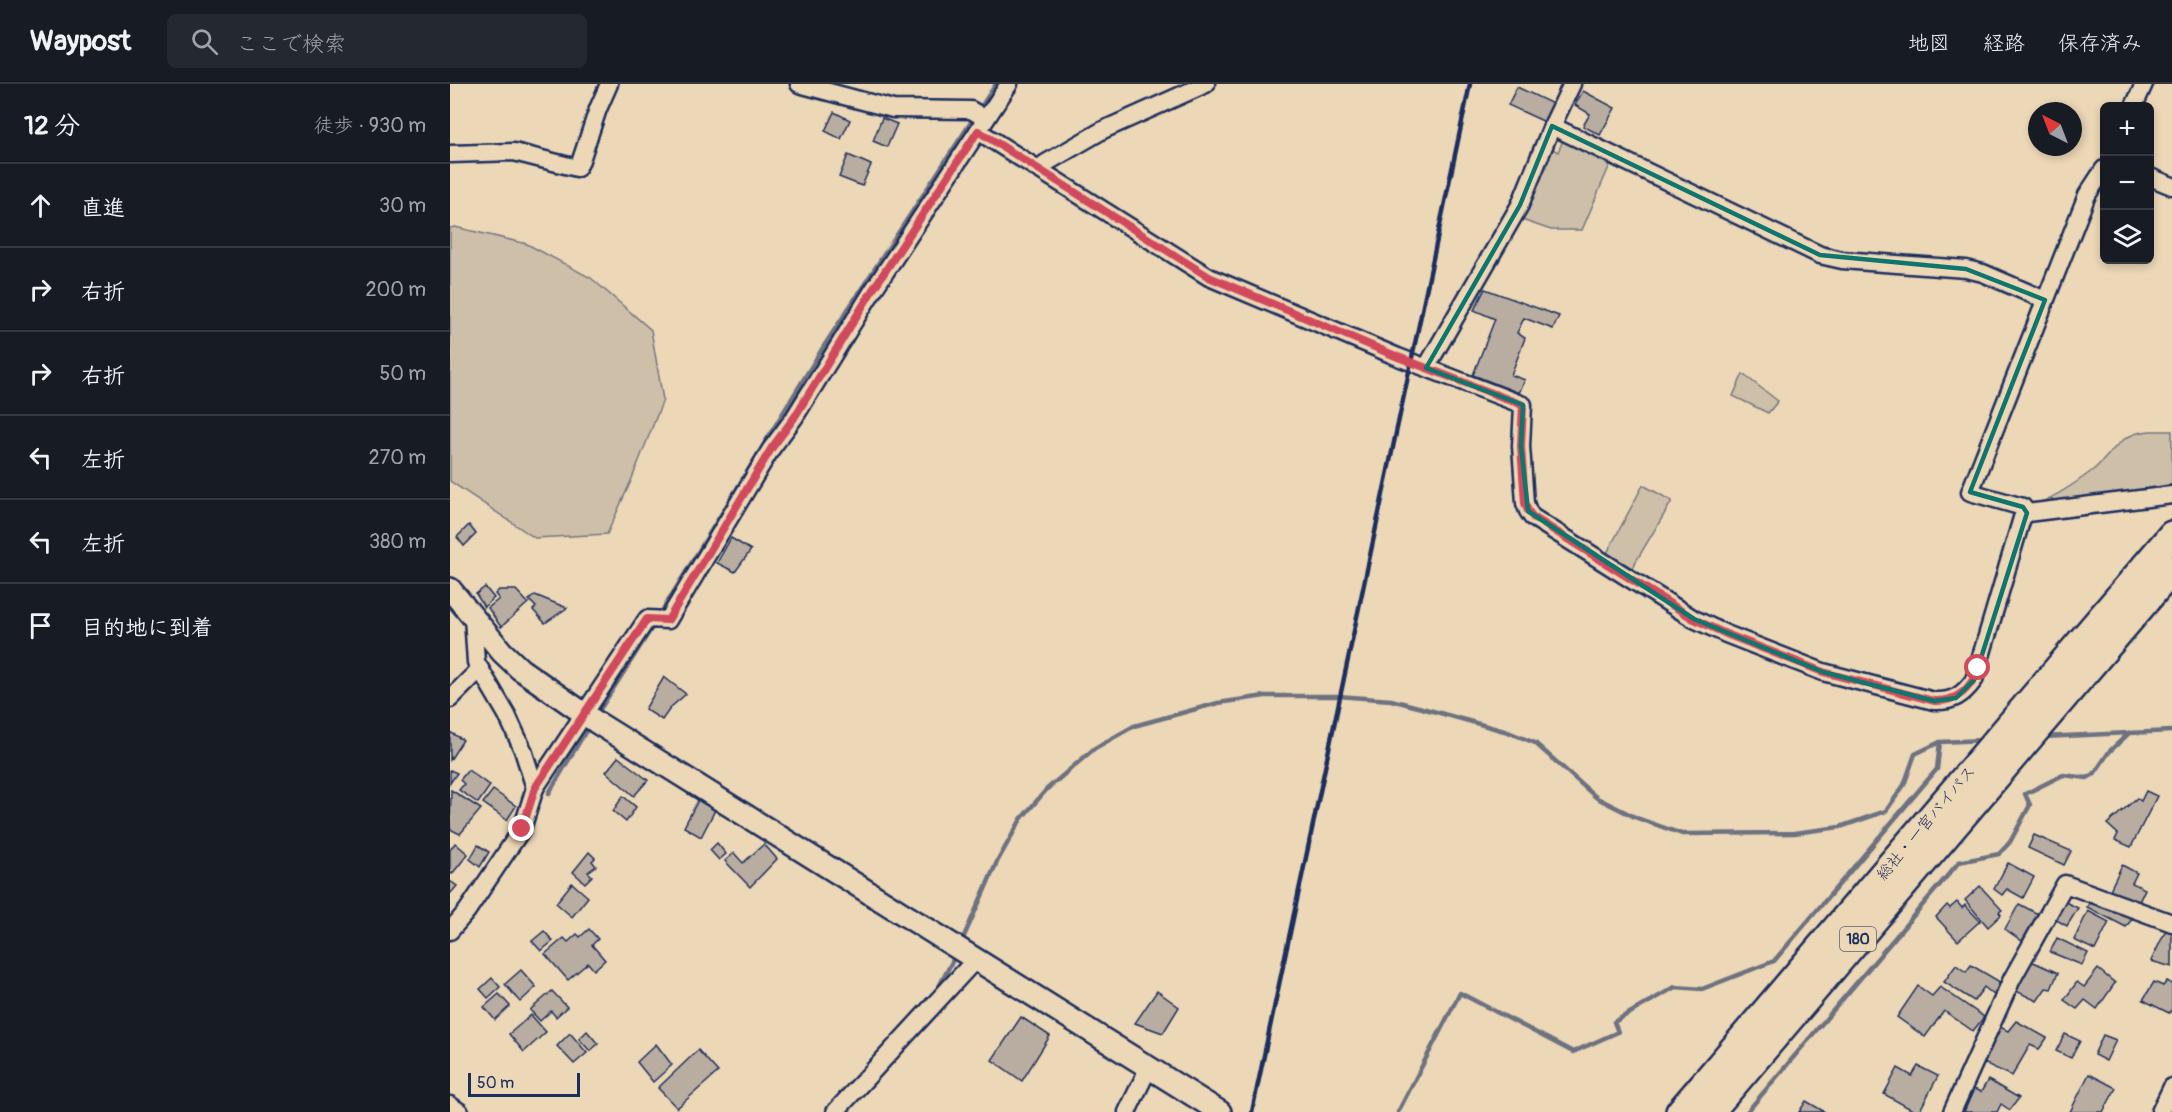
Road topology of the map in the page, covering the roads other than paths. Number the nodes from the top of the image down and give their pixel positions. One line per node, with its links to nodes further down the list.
1 (609, 84): 10 (street)
2 (799, 84): 8 (street)
3 (1009, 84): 8 (street)
4 (1206, 84): 11 (street)
5 (1572, 84): 9 (street)
6 (2144, 84): 7 (street)
7 (2136, 102)
8 (979, 119): 11 (street); 25 (street)
9 (1552, 126): 15 (street); 16 (street)
10 (450, 154)
11 (1038, 169): 16 (street)
12 (2100, 175): 15 (street)
13 (2154, 179): 14 (street)
14 (2172, 186)
15 (2045, 300): 18 (street)
16 (1426, 368): 18 (street)
17 (2172, 495): 18 (street)
18 (2027, 513)
19 (2172, 535): 37 (highway, 総社・一宮バイパス / 180)
20 (2172, 570): 38 (highway, 総社・一宮バイパス / 180)
21 (450, 589): 22 (street)
22 (473, 616): 23 (street); 25 (street)
23 (480, 669): 24 (street); 26 (street)
24 (450, 699)
25 (589, 717): 26 (street); 29 (street)
26 (535, 788): 28 (street)
27 (2172, 923): 39 (street)
28 (450, 931)
29 (974, 957): 30 (street); 34 (street)
30 (1149, 1067): 35 (street); 36 (street)
31 (2172, 1087): 40 (street)
32 (450, 1105): 33 (street)
33 (460, 1112)
34 (835, 1112)
35 (1127, 1112)
36 (1220, 1112)
37 (1680, 1112)
38 (1710, 1112)
39 (1952, 1112)
40 (2160, 1112)

